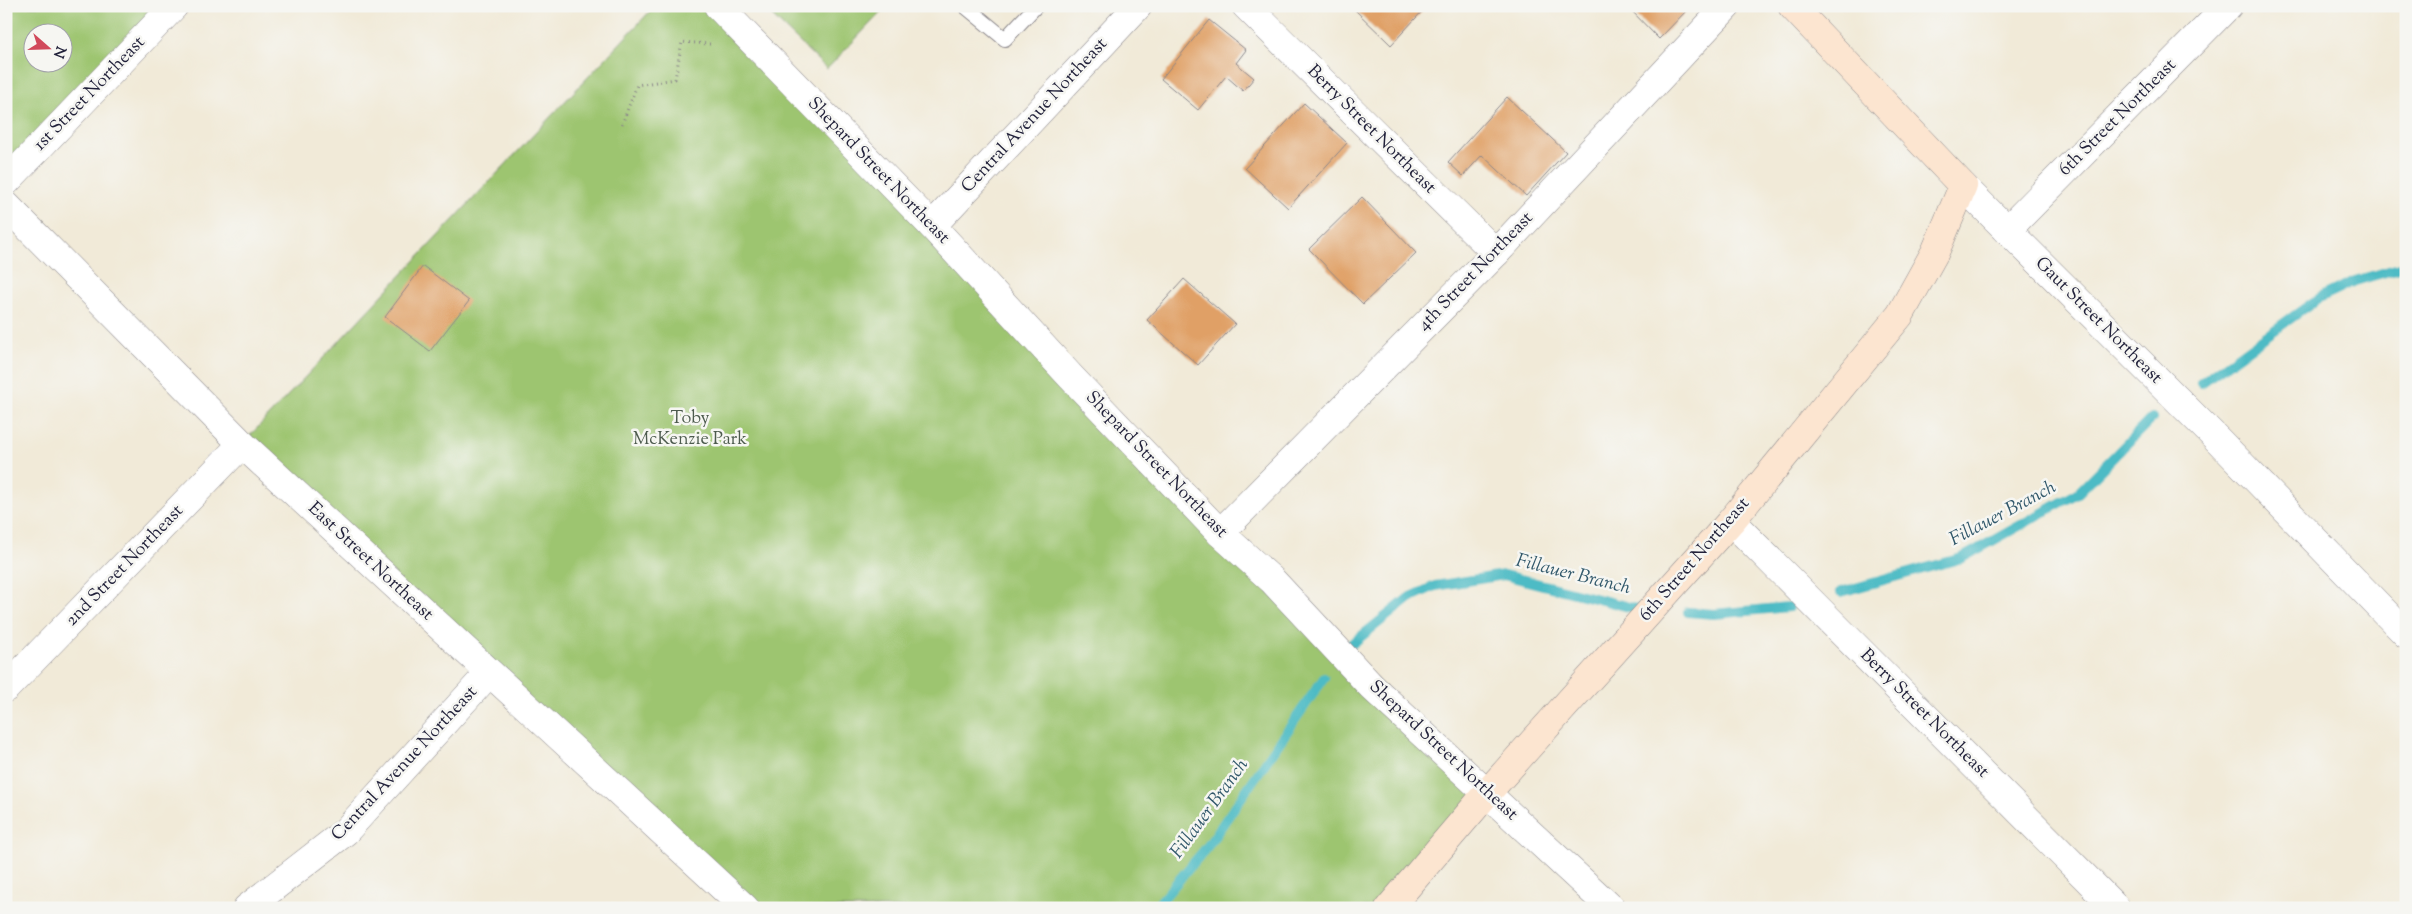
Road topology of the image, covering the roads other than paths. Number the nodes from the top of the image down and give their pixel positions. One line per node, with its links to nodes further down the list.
1 (174, 6): 10 (street, 1st Street Northeast)
2 (718, 6): 13 (street, Shepard Street Northeast)
3 (966, 6): 4 (lane)
4 (1036, 6)
5 (1138, 6): 13 (street, Central Avenue Northeast)
6 (1246, 6): 15 (street, Berry Street Northeast)
7 (1726, 6): 15 (street, 4th Street Northeast)
8 (1792, 6): 11 (street, Gaut Street Northeast)
9 (2228, 6): 14 (street, 6th Street Northeast)
10 (6, 182)
11 (1962, 186): 14 (street, Gaut Street Northeast); 17 (street, 6th Street Northeast)
12 (6, 205): 16 (street, East Street Northeast)
13 (932, 226): 18 (street, Shepard Street Northeast)
14 (2008, 230): 19 (street, Gaut Street Northeast)
15 (1496, 253): 18 (street, 4th Street Northeast)
16 (242, 444): 20 (street, East Street Northeast); 21 (street, 2nd Street Northeast)
17 (1730, 521): 22 (street, 6th Street Northeast); 27 (street, Berry Street Northeast)
18 (1220, 533): 22 (street, Shepard Street Northeast)
19 (2406, 634)
20 (489, 673): 23 (street, Central Avenue Northeast); 24 (street, East Street Northeast)
21 (6, 688)
22 (1487, 793): 25 (street, 6th Street Northeast); 26 (street, Shepard Street Northeast)
23 (247, 908)
24 (745, 908)
25 (1389, 908)
26 (1611, 908)
27 (2116, 908)

